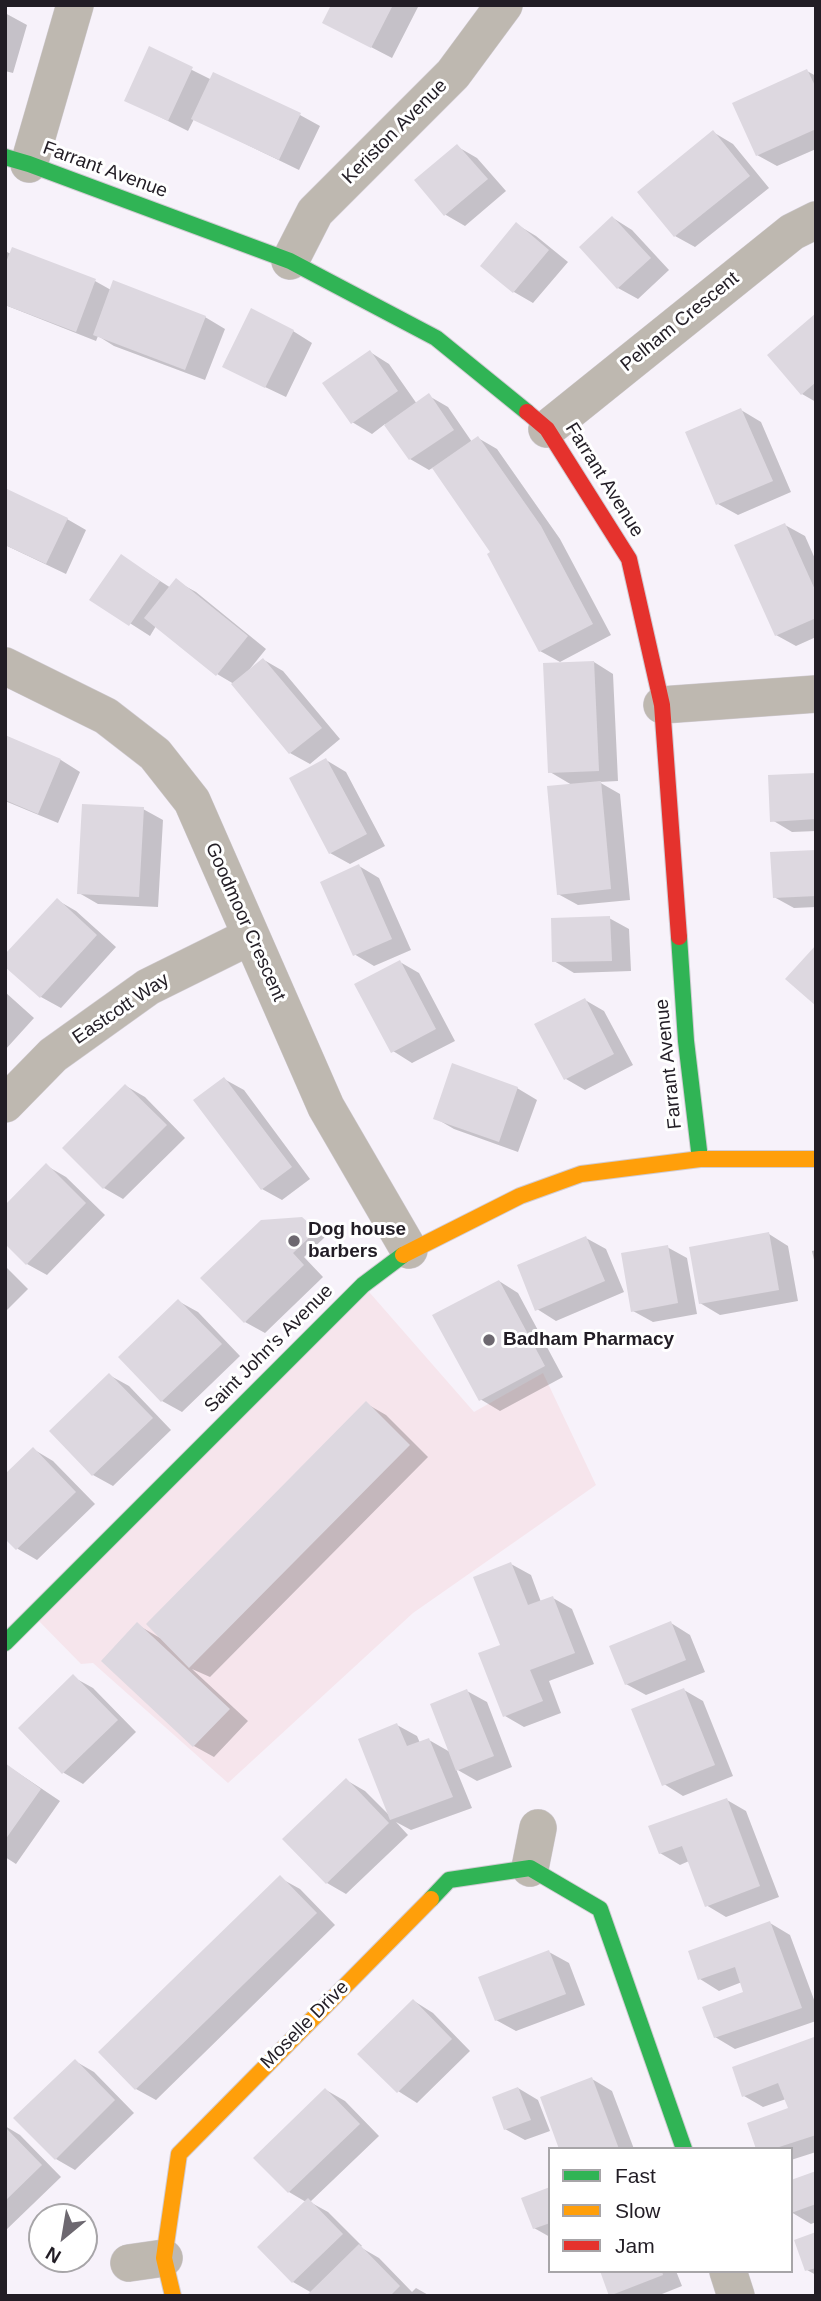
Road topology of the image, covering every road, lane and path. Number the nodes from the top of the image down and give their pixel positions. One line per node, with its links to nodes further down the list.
1 (75, 5): 3 (street)
2 (505, 5): 5 (street, Keriston Avenue)
3 (17, 161): 5 (street, Farrant Avenue)
4 (816, 220): 6 (street, Pelham Crescent)
5 (290, 261): 6 (street, Farrant Avenue)
6 (547, 429): 9 (street, Farrant Avenue)
7 (5, 666): 10 (street, Goodmoor Crescent)
8 (816, 694): 9 (street)
9 (662, 705): 12 (street, Farrant Avenue)
10 (251, 936): 11 (street, Eastcott Way); 14 (street, Goodmoor Crescent)
11 (5, 1104)
12 (700, 1159): 13 (street, Saint John's Avenue); 14 (street, Saint John's Avenue)
13 (816, 1159)
14 (409, 1250): 15 (street, Saint John's Avenue)
15 (5, 1643)
16 (538, 1828): 17 (street)
17 (530, 1868): 18 (street); 20 (street, Moselle Drive)
18 (683, 2147)
19 (728, 2273): 21 (street)
20 (173, 2296)
21 (736, 2296)

